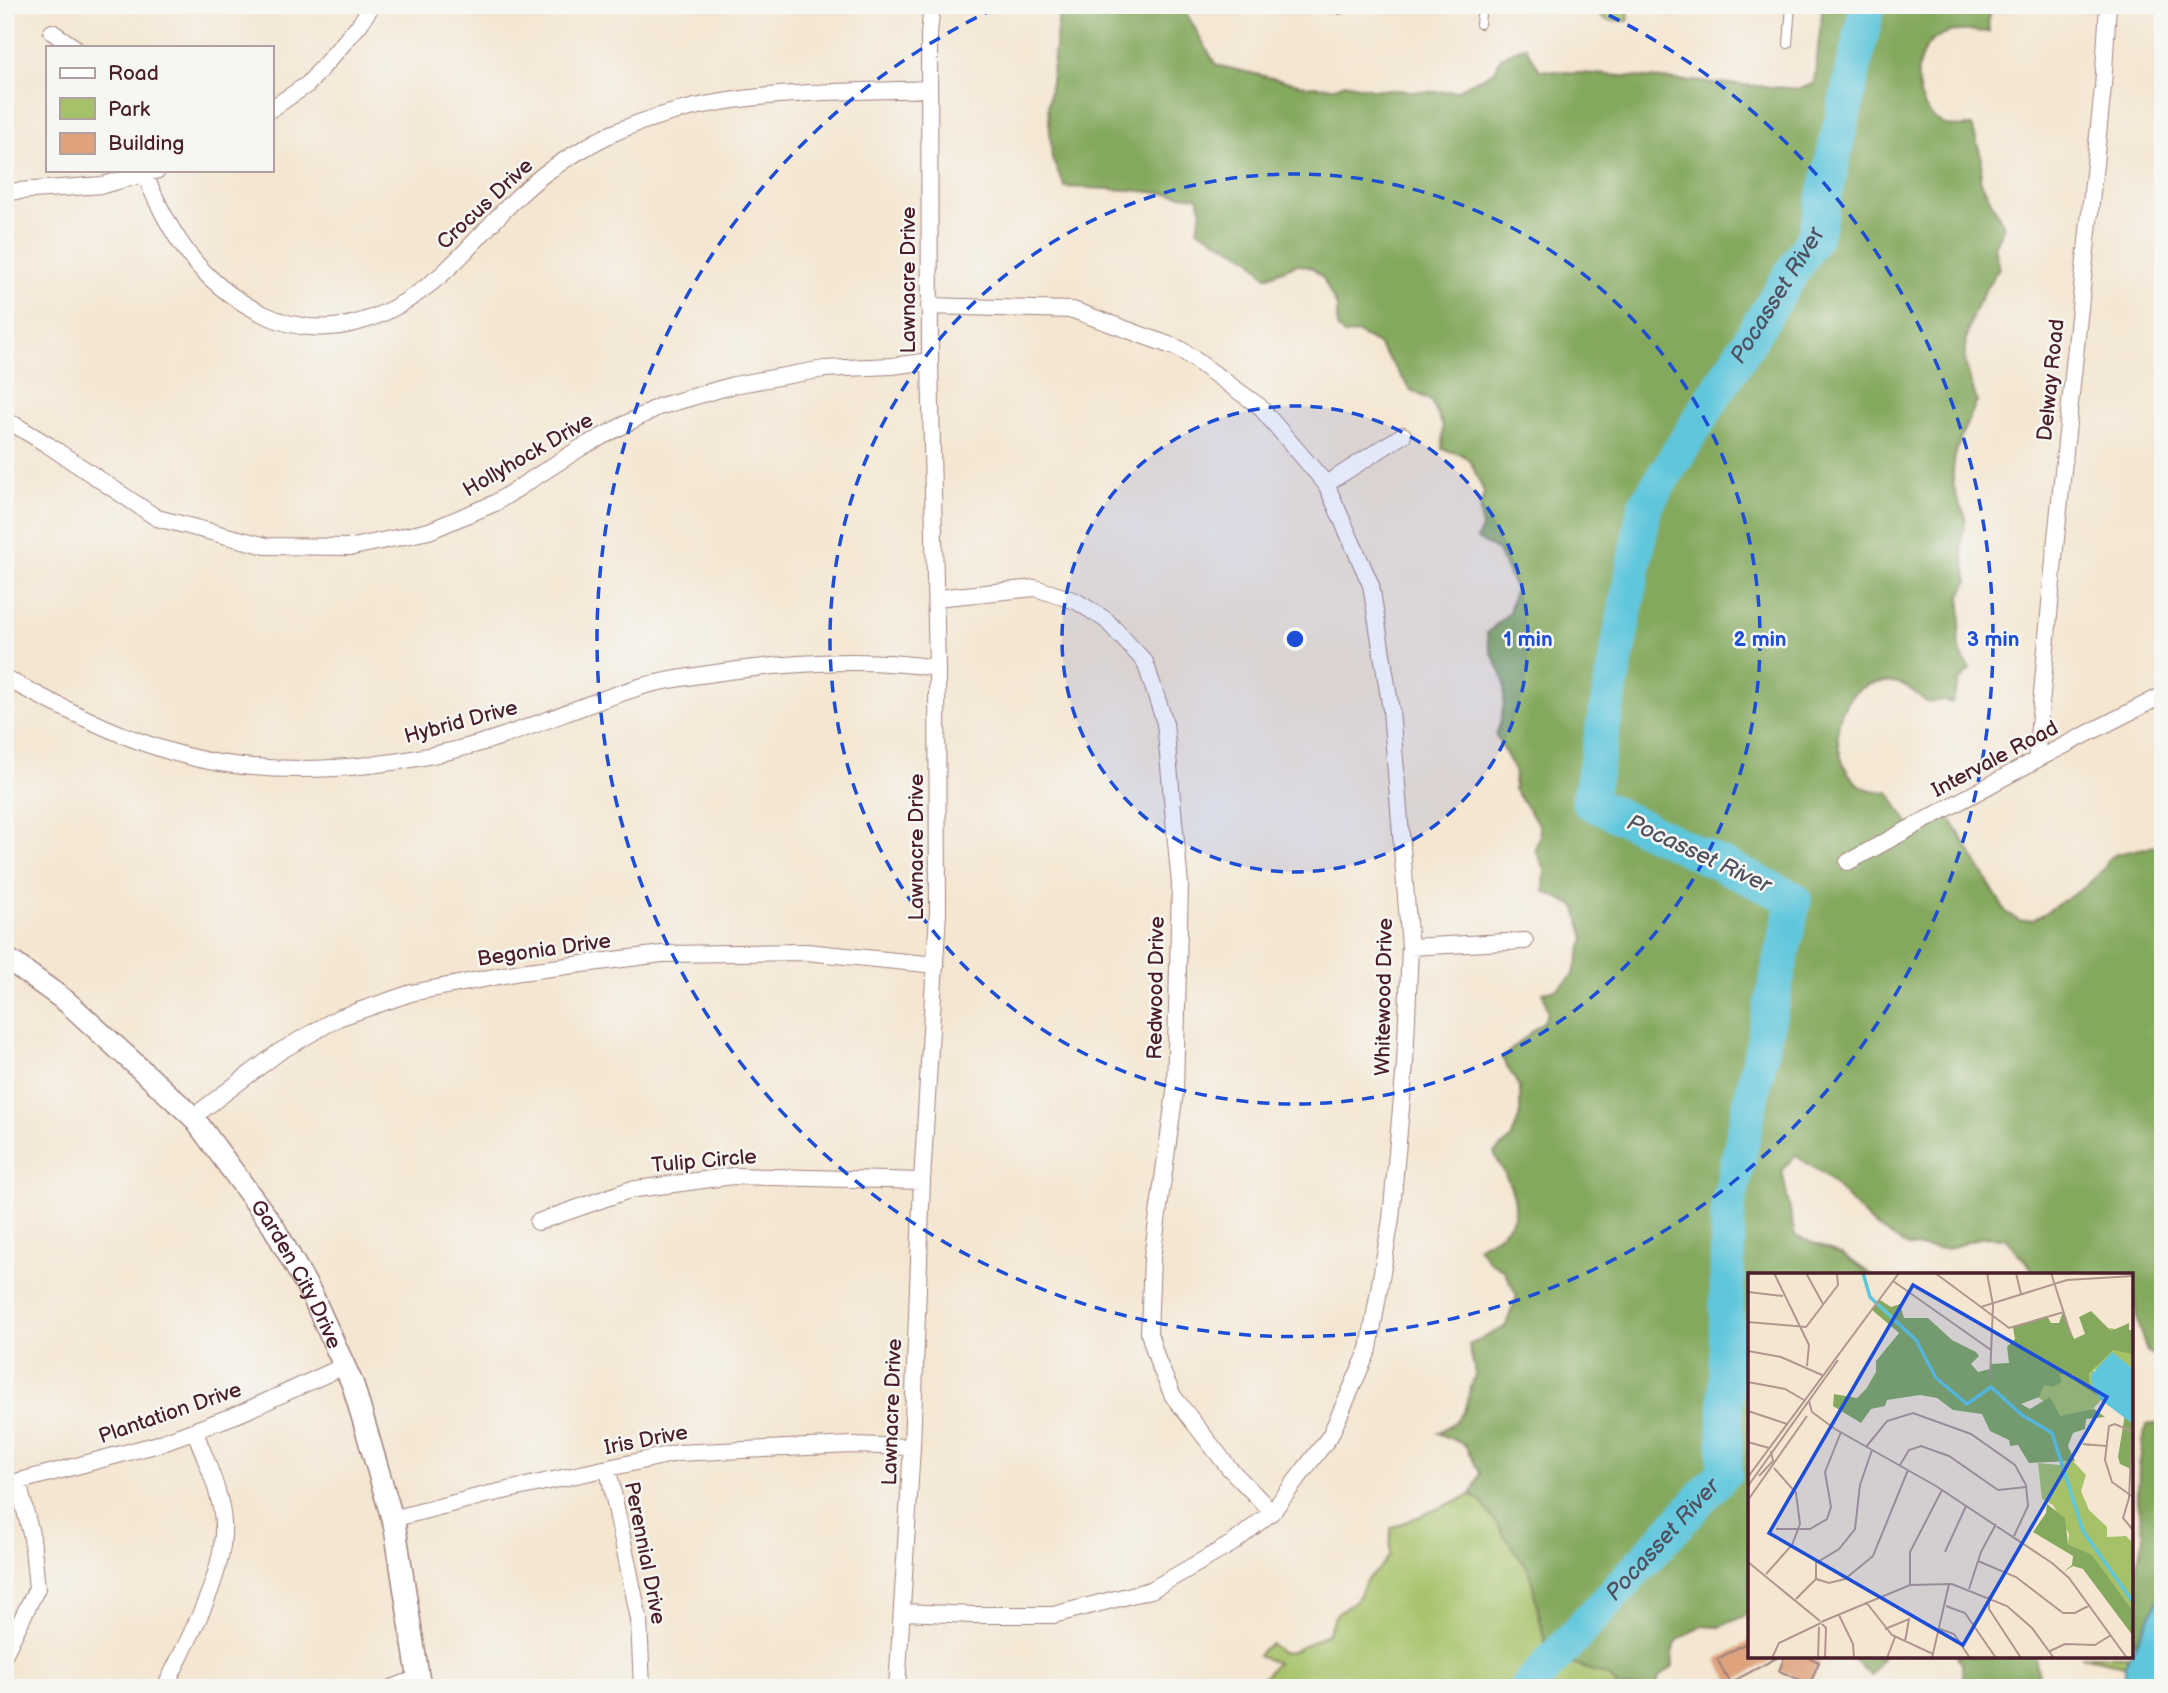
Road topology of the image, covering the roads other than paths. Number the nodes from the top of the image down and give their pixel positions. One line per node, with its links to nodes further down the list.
1 (372, 5): 11 (street)
2 (932, 5): 10 (street, Lawnacre Drive)
3 (1482, 5): 6 (lane)
4 (1791, 5): 8 (lane)
5 (2108, 5): 24 (street, Delway Road)
6 (1480, 24)
7 (52, 32): 9 (street)
8 (1788, 44)
9 (73, 46)
10 (929, 89): 13 (street, Crocus Drive); 15 (street, Lawnacre Drive)
11 (273, 108)
12 (145, 172): 14 (street)
13 (148, 172)
14 (5, 192)
15 (929, 306): 16 (street, Lawnacre Drive); 19 (street, Whitewood Drive)
16 (930, 361): 17 (street, Hollyhock Drive); 20 (street, Lawnacre Drive)
17 (5, 422)
18 (1403, 435): 19 (street)
19 (1326, 484): 27 (street, Whitewood Drive)
20 (936, 598): 21 (street, Lawnacre Drive); 38 (street, Redwood Drive)
21 (937, 668): 22 (street, Hybrid Drive); 29 (street, Lawnacre Drive)
22 (5, 678)
23 (2163, 695): 24 (street, Intervale Road)
24 (2036, 760): 25 (street, Intervale Road)
25 (1848, 862)
26 (1525, 941): 27 (street)
27 (1409, 947): 38 (street, Whitewood Drive)
28 (5, 957): 30 (street, Garden City Drive)
29 (936, 965): 30 (street, Begonia Drive); 31 (street, Lawnacre Drive)
30 (193, 1117): 33 (street, Garden City Drive)
31 (922, 1181): 32 (street, Tulip Circle); 35 (street, Lawnacre Drive)
32 (538, 1222)
33 (344, 1366): 34 (street, Plantation Drive); 39 (street, Garden City Drive)
34 (195, 1431): 37 (street, Plantation Drive); 43 (street)
35 (912, 1447): 36 (street, Iris Drive); 40 (street, Lawnacre Drive)
36 (608, 1469): 39 (street, Iris Drive); 45 (street, Perennial Drive)
37 (12, 1483): 41 (street)
38 (1272, 1512): 40 (street, Whitewood Drive)
39 (392, 1519): 42 (street, Garden City Drive)
40 (902, 1612): 46 (street, Lawnacre Drive)
41 (5, 1653)
42 (419, 1683): 44 (street)
43 (165, 1688)
44 (391, 1688)
45 (642, 1688)
46 (897, 1688)

